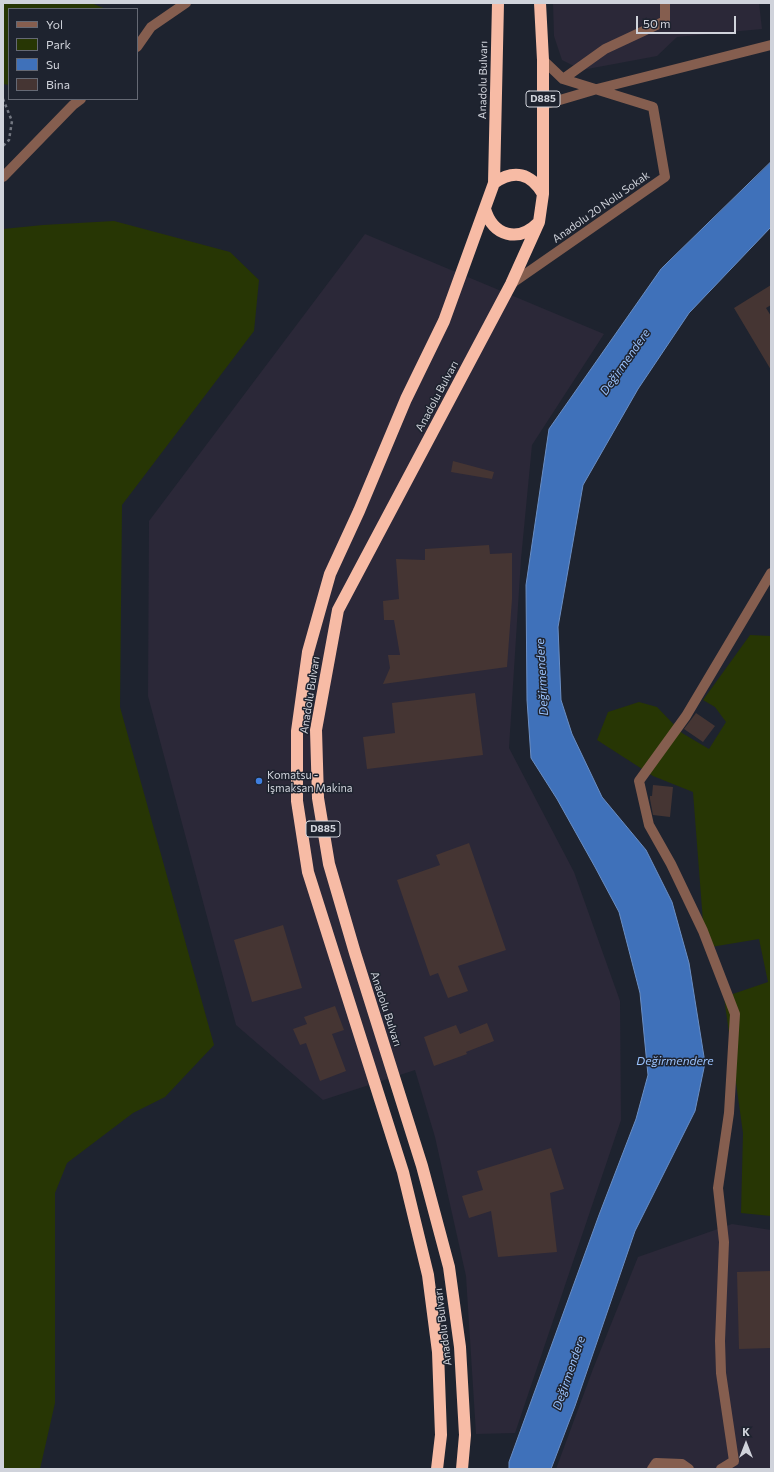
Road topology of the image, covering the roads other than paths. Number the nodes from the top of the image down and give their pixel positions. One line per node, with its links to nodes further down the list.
1 (186, 3): 6 (street)
2 (498, 3): 13 (highway, Anadolu Bulvarı)
3 (540, 3): 7 (highway, Anadolu Bulvarı / D885)
4 (665, 3): 8 (street)
5 (771, 45): 9 (street)
6 (138, 46)
7 (543, 60): 8 (street, Anadolu 20 Nolu Sokak); 11 (highway, Anadolu Bulvarı / D885)
8 (563, 79): 9 (street, Anadolu 20 Nolu Sokak)
9 (597, 90): 11 (street); 17 (street, Anadolu 20 Nolu Sokak)
10 (80, 100): 12 (street)
11 (543, 105): 14 (highway, Anadolu Bulvarı / D885)
12 (3, 177)
13 (494, 183): 14 (highway); 15 (highway, Anadolu Bulvarı)
14 (543, 194): 16 (highway, Anadolu Bulvarı)
15 (484, 209): 16 (highway); 19 (highway, Anadolu Bulvarı / D885)
16 (539, 222): 17 (highway, Anadolu Bulvarı / D885)
17 (511, 284): 20 (highway, Anadolu Bulvarı / D885)
18 (771, 573): 23 (street)
19 (437, 1469)
20 (462, 1469)
21 (652, 1469): 22 (street)
22 (688, 1469)
23 (722, 1469)

